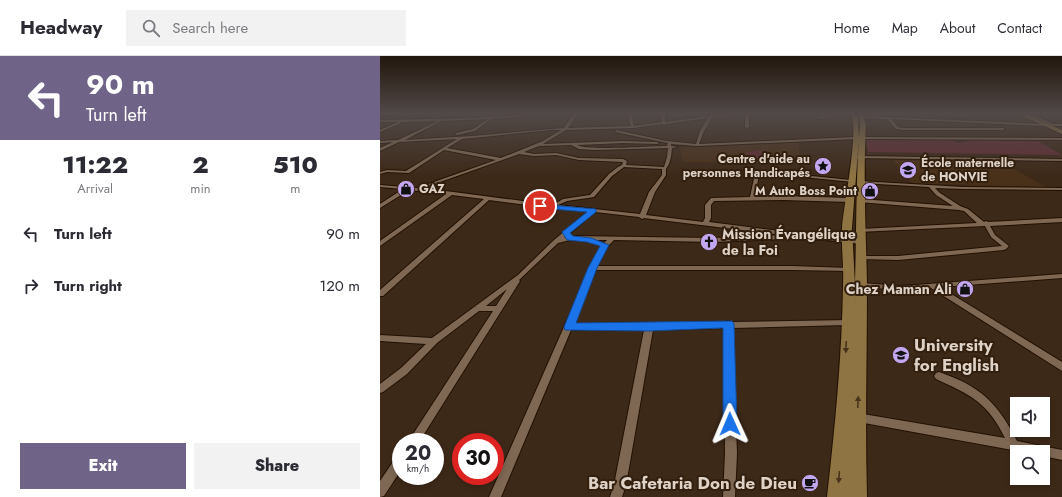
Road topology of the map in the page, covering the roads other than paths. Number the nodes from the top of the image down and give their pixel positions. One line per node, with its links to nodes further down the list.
1 (414, 134): 15 (street)
2 (461, 134): 11 (street)
3 (497, 134): 10 (street)
4 (559, 134): 19 (street)
5 (633, 134): 9 (street)
6 (701, 134): 21 (street)
7 (859, 134): 12 (main road)
8 (1011, 134): 13 (street)
9 (641, 135): 17 (street); 20 (street)
10 (463, 137): 11 (street); 22 (street)
11 (446, 138): 15 (street)
12 (859, 138): 13 (street); 21 (street); 25 (main road)
13 (1020, 139): 14 (street)
14 (1062, 139)
15 (399, 141): 16 (street); 23 (street)
16 (380, 142)
17 (636, 142): 18 (street); 20 (street)
18 (572, 144): 19 (street); 20 (street)
19 (537, 145): 24 (street)
20 (668, 145): 21 (street); 31 (street)
21 (695, 145)
22 (444, 149): 28 (street); 32 (street)
23 (380, 150)
24 (519, 153): 28 (street); 30 (street)
25 (857, 155): 26 (street); 33 (main road)
26 (925, 156): 27 (street); 29 (street)
27 (1062, 156)
28 (500, 159): 37 (street)
29 (1062, 160)
30 (624, 166): 31 (street); 44 (street)
31 (664, 168): 47 (street)
32 (380, 173)
33 (856, 181): 35 (street); 41 (street); 42 (main road)
34 (380, 186): 36 (street)
35 (930, 186): 38 (street); 45 (street)
36 (408, 188): 37 (street); 43 (street)
37 (416, 189): 39 (street)
38 (1062, 189)
39 (451, 193): 40 (street); 57 (street)
40 (488, 198): 44 (street); 65 (street)
41 (752, 198): 42 (street); 50 (street)
42 (854, 200): 45 (street); 53 (main road); 55 (main road)
43 (380, 206)
44 (553, 208): 46 (street)
45 (960, 208): 49 (street)
46 (594, 210): 47 (street); 51 (street)
47 (642, 216): 50 (street)
48 (1062, 220): 49 (street)
49 (983, 223): 53 (street); 58 (street)
50 (705, 224): 52 (street)
51 (568, 235): 54 (street); 61 (street)
52 (806, 236): 55 (street); 56 (street)
53 (860, 237): 55 (street); 58 (main road)
54 (588, 239): 56 (street); 56 (street)
55 (847, 241): 60 (main road)
56 (609, 242): 59 (street)
57 (380, 244)
58 (861, 257): 63 (main road)
59 (593, 268): 60 (street); 70 (street)
60 (849, 270): 68 (main road)
61 (520, 276): 66 (street); 67 (street)
62 (1062, 276): 64 (street)
63 (861, 286): 64 (street); 77 (main road, one-way to 63)
64 (933, 286): 74 (street)
65 (380, 294)
66 (478, 308): 67 (street); 73 (street)
67 (497, 309): 78 (street)
68 (846, 322): 69 (street); 87 (main road, one-way to 87)
69 (728, 324): 71 (street); 86 (street)
70 (569, 327): 71 (street); 84 (street)
71 (649, 327): 85 (street)
72 (380, 338): 73 (street)
73 (434, 341): 76 (street)
74 (1062, 367)
75 (939, 376): 79 (street)
76 (380, 389)
77 (857, 418): 79 (street); 88 (main road)
78 (419, 433)
79 (1014, 445)
80 (1050, 452): 81 (street)
81 (1062, 455)
82 (392, 474): 83 (street)
83 (380, 492)
84 (495, 497)
85 (616, 497)
86 (729, 497)
87 (837, 497)
88 (858, 497)

